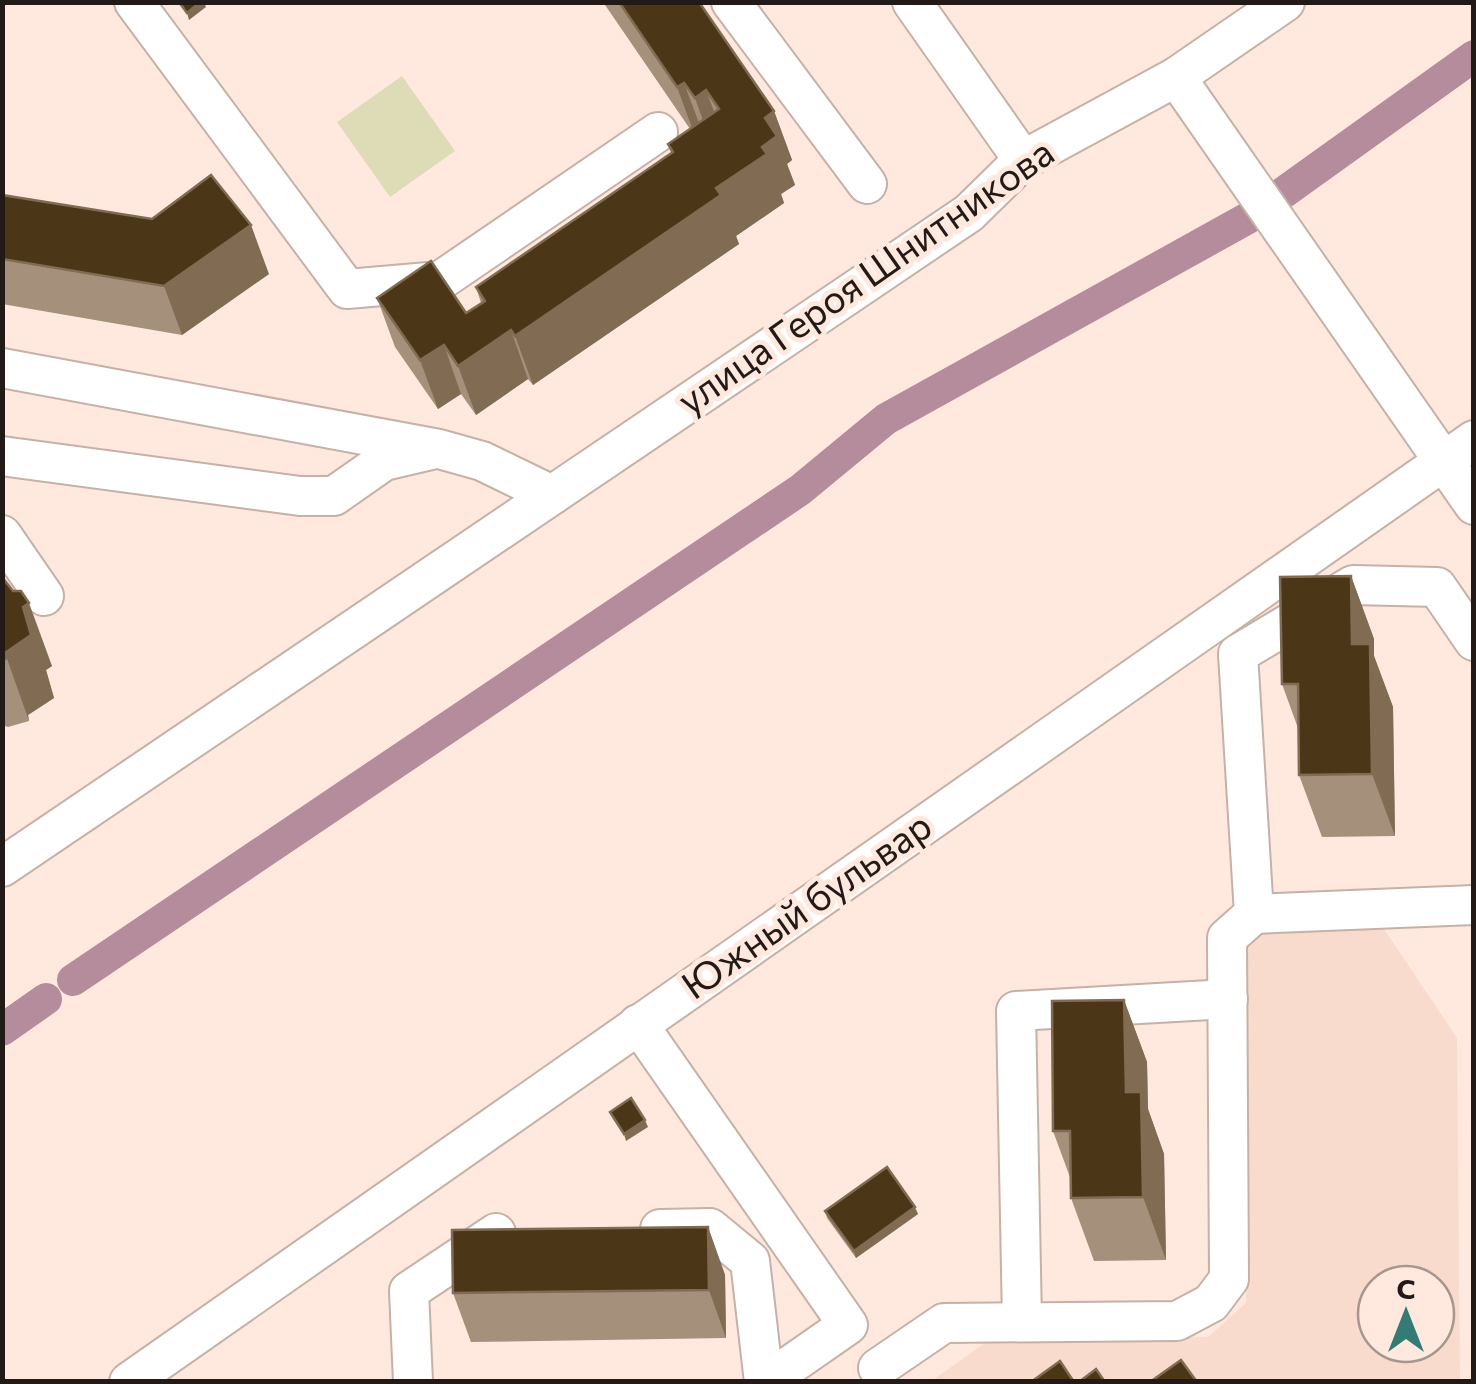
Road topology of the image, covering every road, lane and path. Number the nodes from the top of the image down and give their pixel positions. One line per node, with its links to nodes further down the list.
1 (134, 2): 8 (street)
2 (732, 2): 9 (street)
3 (912, 2): 7 (street)
4 (1285, 2): 5 (street, улица Героя Шнитникова)
5 (1176, 78): 7 (street, улица Героя Шнитникова); 15 (street)
6 (658, 132): 8 (street)
7 (1023, 160): 16 (street, улица Героя Шнитникова)
8 (263, 177): 10 (street)
9 (868, 184)
10 (230, 198)
11 (2, 368): 13 (street)
12 (1474, 440): 15 (street, Южный бульвар)
13 (438, 448): 14 (street); 16 (street)
14 (2, 456)
15 (1442, 462): 17 (street); 25 (street, Южный бульвар)
16 (552, 494): 21 (street, улица Героя Шнитникова)
17 (1474, 505)
18 (2, 535): 19 (street)
19 (44, 596)
20 (1474, 640): 23 (street)
21 (7, 855)
22 (1474, 905): 23 (street)
23 (1254, 914): 24 (street)
24 (1228, 999): 28 (street); 28 (street)
25 (638, 1024): 29 (street); 31 (street, Южный бульвар)
26 (537, 1230): 32 (street)
27 (633, 1230): 33 (street)
28 (1022, 1322): 30 (street)
29 (848, 1324): 30 (street); 33 (street)
30 (882, 1375)
31 (129, 1382)
32 (413, 1382)
33 (765, 1382)

